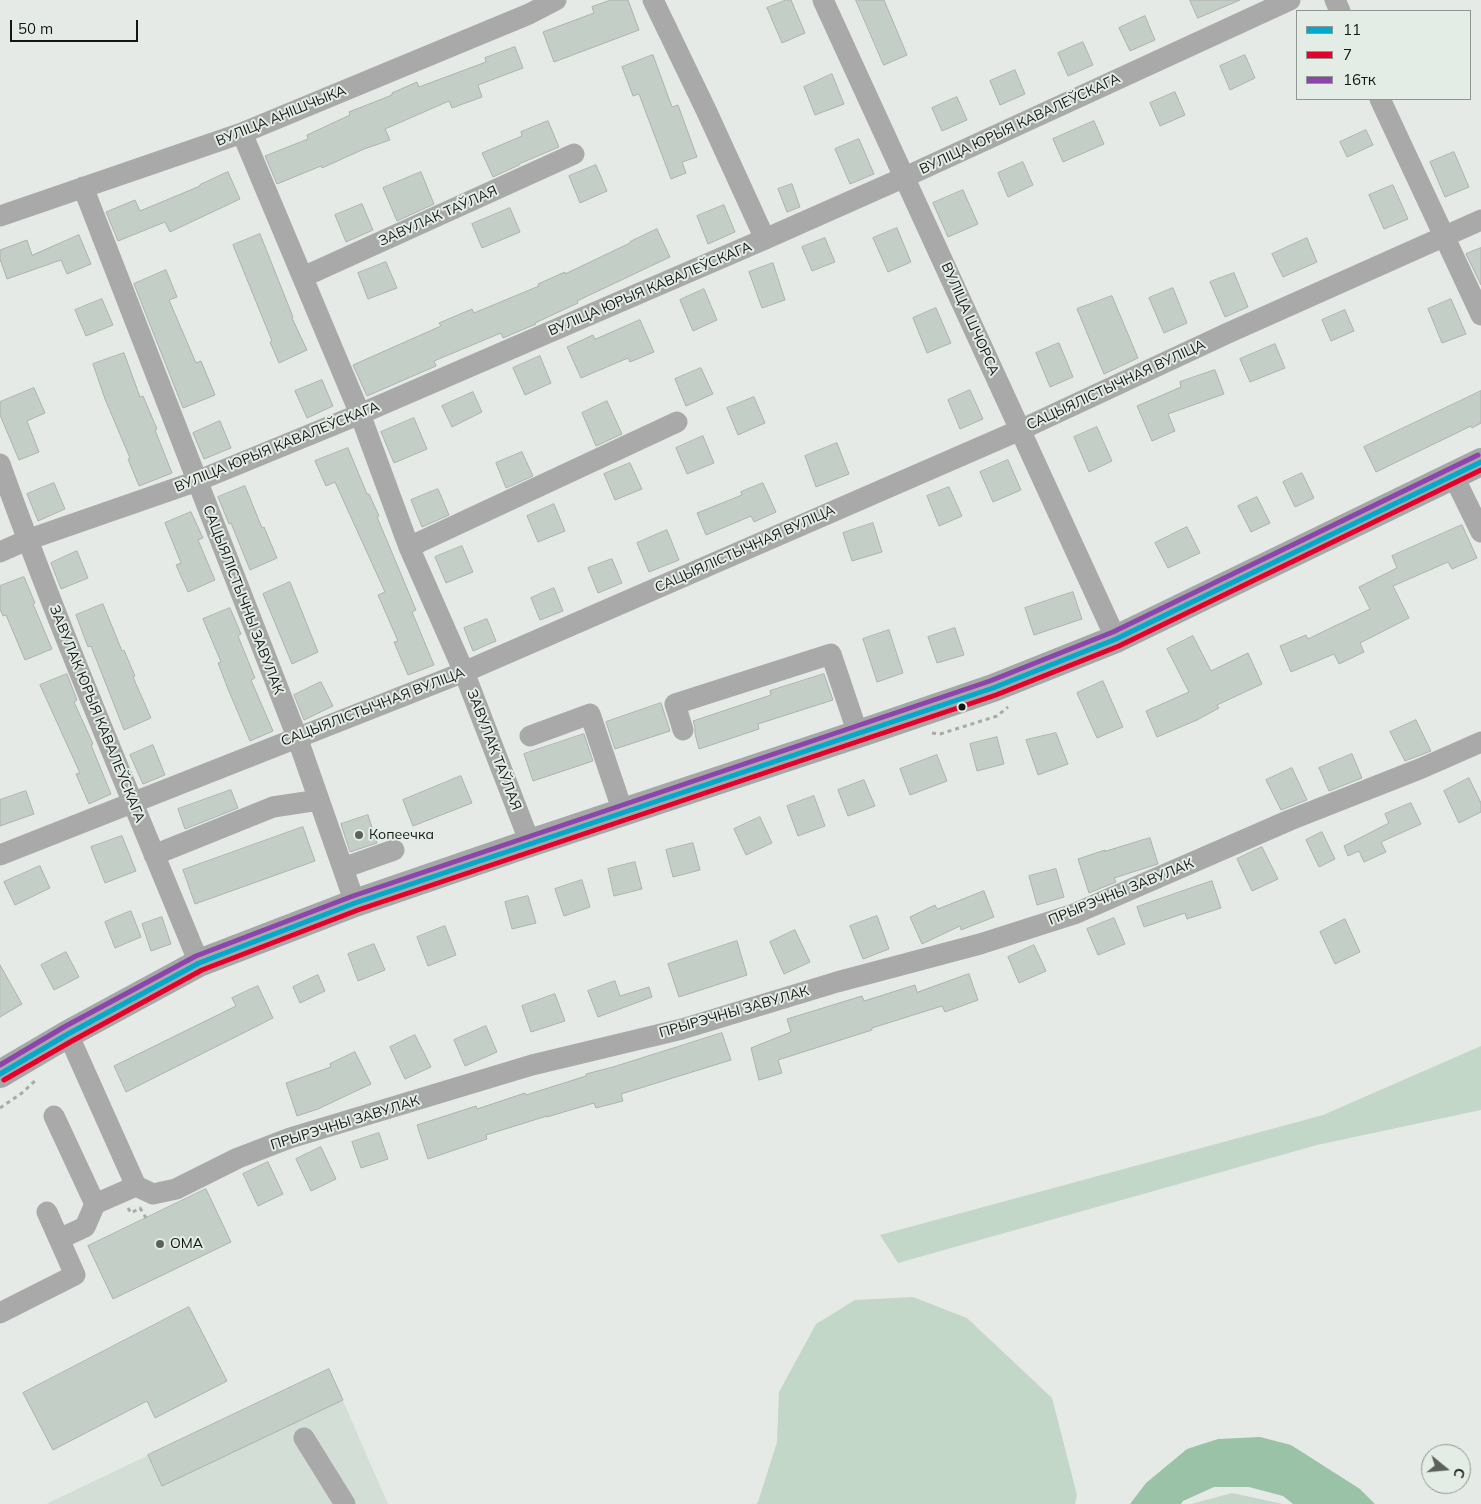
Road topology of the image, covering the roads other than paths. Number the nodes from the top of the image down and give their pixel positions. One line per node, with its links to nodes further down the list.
1 (556, 0): 6 (street, ВУЛІЦА АНІШЧЫКА)
2 (652, 0): 13 (street)
3 (823, 0): 8 (street, ВУЛІЦА ШЧОРСА)
4 (1290, 0): 8 (street, ВУЛІЦА ЮРЫЯ КАВАЛЕЎСКАГА)
5 (1380, 100): 12 (street)
6 (242, 133): 9 (street, ВУЛІЦА АНІШЧЫКА); 14 (street, ЗАВУЛАК ТАЎЛАЯ)
7 (574, 154): 14 (street, ЗАВУЛАК ТАЎЛАЯ)
8 (905, 177): 13 (street, ВУЛІЦА ЮРЫЯ КАВАЛЕЎСКАГА); 18 (street, ВУЛІЦА ШЧОРСА)
9 (83, 187): 10 (street, ВУЛІЦА АНІШЧЫКА); 22 (street, САЦЫЯЛІСТЫЧНЫ ЗАВУЛАК)
10 (0, 216)
11 (1481, 220): 12 (street, САЦЫЯЛІСТЫЧНАЯ ВУЛІЦА)
12 (1444, 236): 15 (street); 18 (street, САЦЫЯЛІСТЫЧНАЯ ВУЛІЦА)
13 (765, 239): 16 (street, ВУЛІЦА ЮРЫЯ КАВАЛЕЎСКАГА)
14 (303, 277): 16 (street, ЗАВУЛАК ТАЎЛАЯ)
15 (1481, 316)
16 (360, 414): 22 (street, ВУЛІЦА ЮРЫЯ КАВАЛЕЎСКАГА); 25 (street, ЗАВУЛАК ТАЎЛАЯ)
17 (677, 422): 25 (street)
18 (1020, 430): 27 (street, ВУЛІЦА ШЧОРСА); 28 (street, САЦЫЯЛІСТЫЧНАЯ ВУЛІЦА)
19 (1481, 462): 21 (highway)
20 (0, 464): 24 (street, ЗАВУЛАК ЮРЫЯ КАВАЛЕЎСКАГА)
21 (1452, 475): 23 (street); 27 (highway)
22 (197, 481): 24 (street, ВУЛІЦА ЮРЫЯ КАВАЛЕЎСКАГА); 32 (street, САЦЫЯЛІСТЫЧНЫ ЗАВУЛАК)
23 (1481, 532)
24 (27, 540): 26 (street, ВУЛІЦА ЮРЫЯ КАВАЛЕЎСКАГА); 35 (street, ЗАВУЛАК ЮРЫЯ КАВАЛЕЎСКАГА)
25 (409, 547): 28 (street, ЗАВУЛАК ТАЎЛАЯ)
26 (0, 552)
27 (1116, 639): 30 (highway)
28 (464, 672): 32 (street, САЦЫЯЛІСТЫЧНАЯ ВУЛІЦА); 37 (street, ЗАВУЛАК ТАЎЛАЯ)
29 (683, 730): 30 (street)
30 (858, 734): 36 (highway)
31 (530, 736): 36 (street)
32 (297, 737): 34 (street, САЦЫЯЛІСТЫЧНЫ ЗАВУЛАК); 35 (street, САЦЫЯЛІСТЫЧНАЯ ВУЛІЦА)
33 (1481, 742): 47 (street, ПРЫРЭЧНЫ ЗАВУЛАК)
34 (319, 800): 40 (street); 41 (street, САЦЫЯЛІСТЫЧНЫ ЗАВУЛАК)
35 (132, 804): 39 (street, САЦЫЯЛІСТЫЧНАЯ ВУЛІЦА); 40 (street, ЗАВУЛАК ЮРЫЯ КАВАЛЕЎСКАГА)
36 (623, 812): 37 (highway)
37 (530, 843): 42 (highway)
38 (394, 850): 41 (street)
39 (0, 855)
40 (154, 855): 43 (street, ЗАВУЛАК ЮРЫЯ КАВАЛЕЎСКАГА)
41 (343, 868): 42 (street, САЦЫЯЛІСТЫЧНЫ ЗАВУЛАК)
42 (355, 903): 43 (highway)
43 (199, 963): 44 (highway)
44 (68, 1034): 45 (highway); 47 (street)
45 (0, 1074)
46 (54, 1116): 48 (street)
47 (136, 1186): 48 (street)
48 (95, 1204): 50 (street)
49 (46, 1212): 50 (street)
50 (59, 1239): 51 (street)
51 (0, 1313)
52 (304, 1438): 53 (street)
53 (345, 1504)

